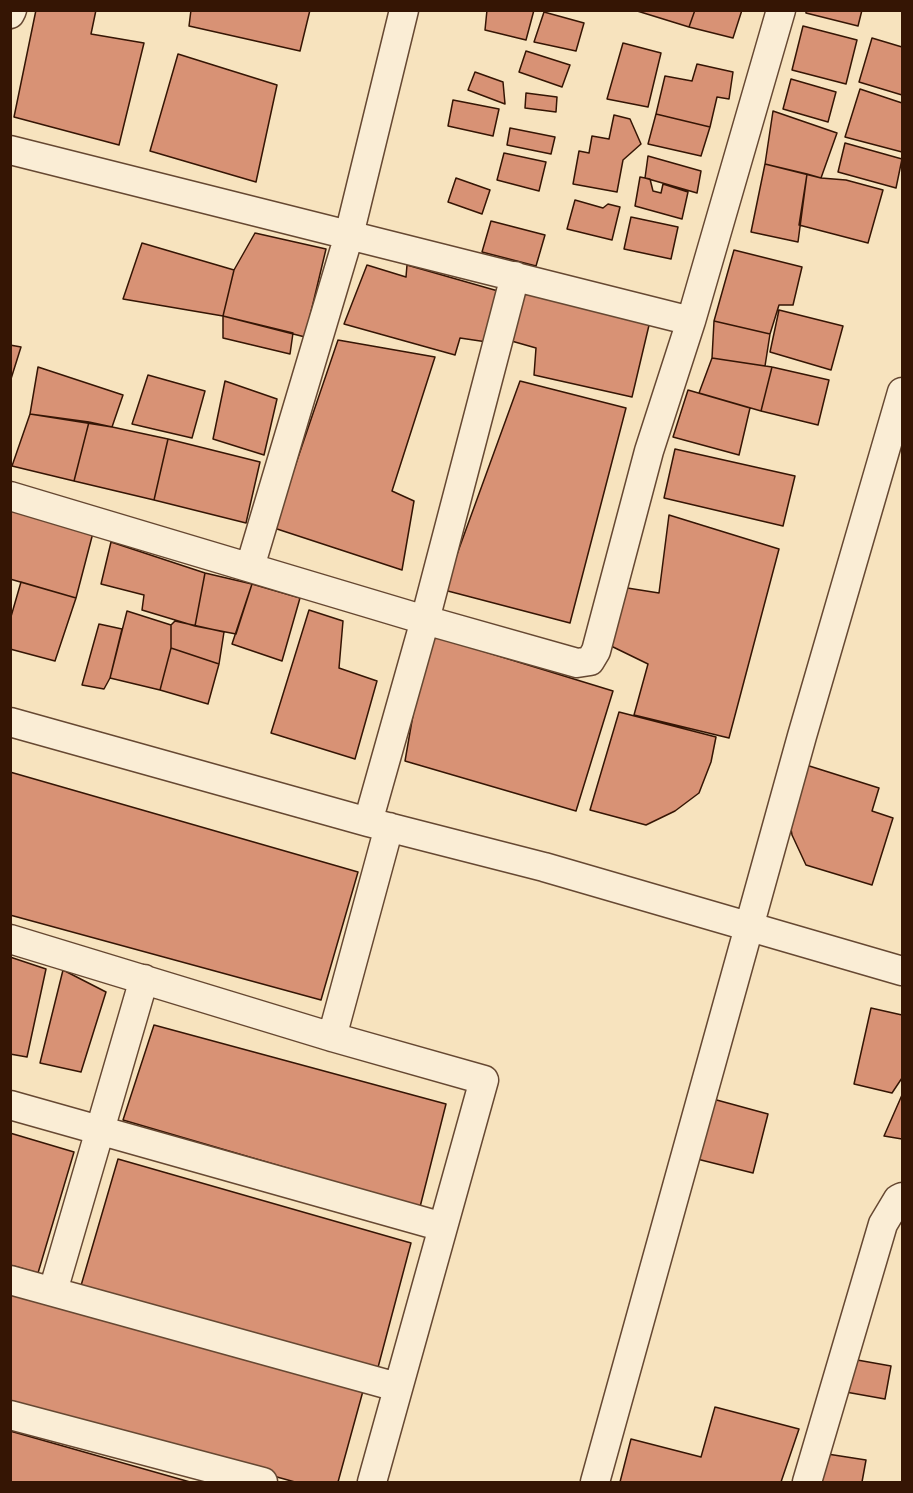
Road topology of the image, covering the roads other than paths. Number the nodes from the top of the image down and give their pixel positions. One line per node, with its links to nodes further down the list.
1 (404, 10): 4 (street)
2 (781, 10): 6 (street)
3 (10, 150): 4 (street)
4 (349, 235): 5 (street); 9 (street)
5 (515, 276): 6 (street); 10 (street)
6 (691, 321): 10 (street)
7 (903, 392): 13 (street)
8 (10, 496): 9 (street)
9 (250, 567): 10 (street)
10 (425, 620): 12 (street)
11 (10, 722): 12 (street)
12 (379, 824): 13 (street); 17 (street)
13 (749, 926): 15 (street); 28 (street)
14 (10, 939): 16 (street)
15 (903, 971)
16 (144, 979): 17 (street); 19 (street)
17 (332, 1037): 21 (street)
18 (10, 1105): 19 (street)
19 (100, 1130): 21 (street); 23 (street)
20 (903, 1197): 29 (street)
21 (443, 1227): 24 (street)
22 (10, 1280): 23 (street)
23 (53, 1291): 24 (street)
24 (397, 1388): 27 (street)
25 (10, 1415): 26 (street)
26 (263, 1482)
27 (376, 1482)
28 (595, 1482)
29 (807, 1482)

